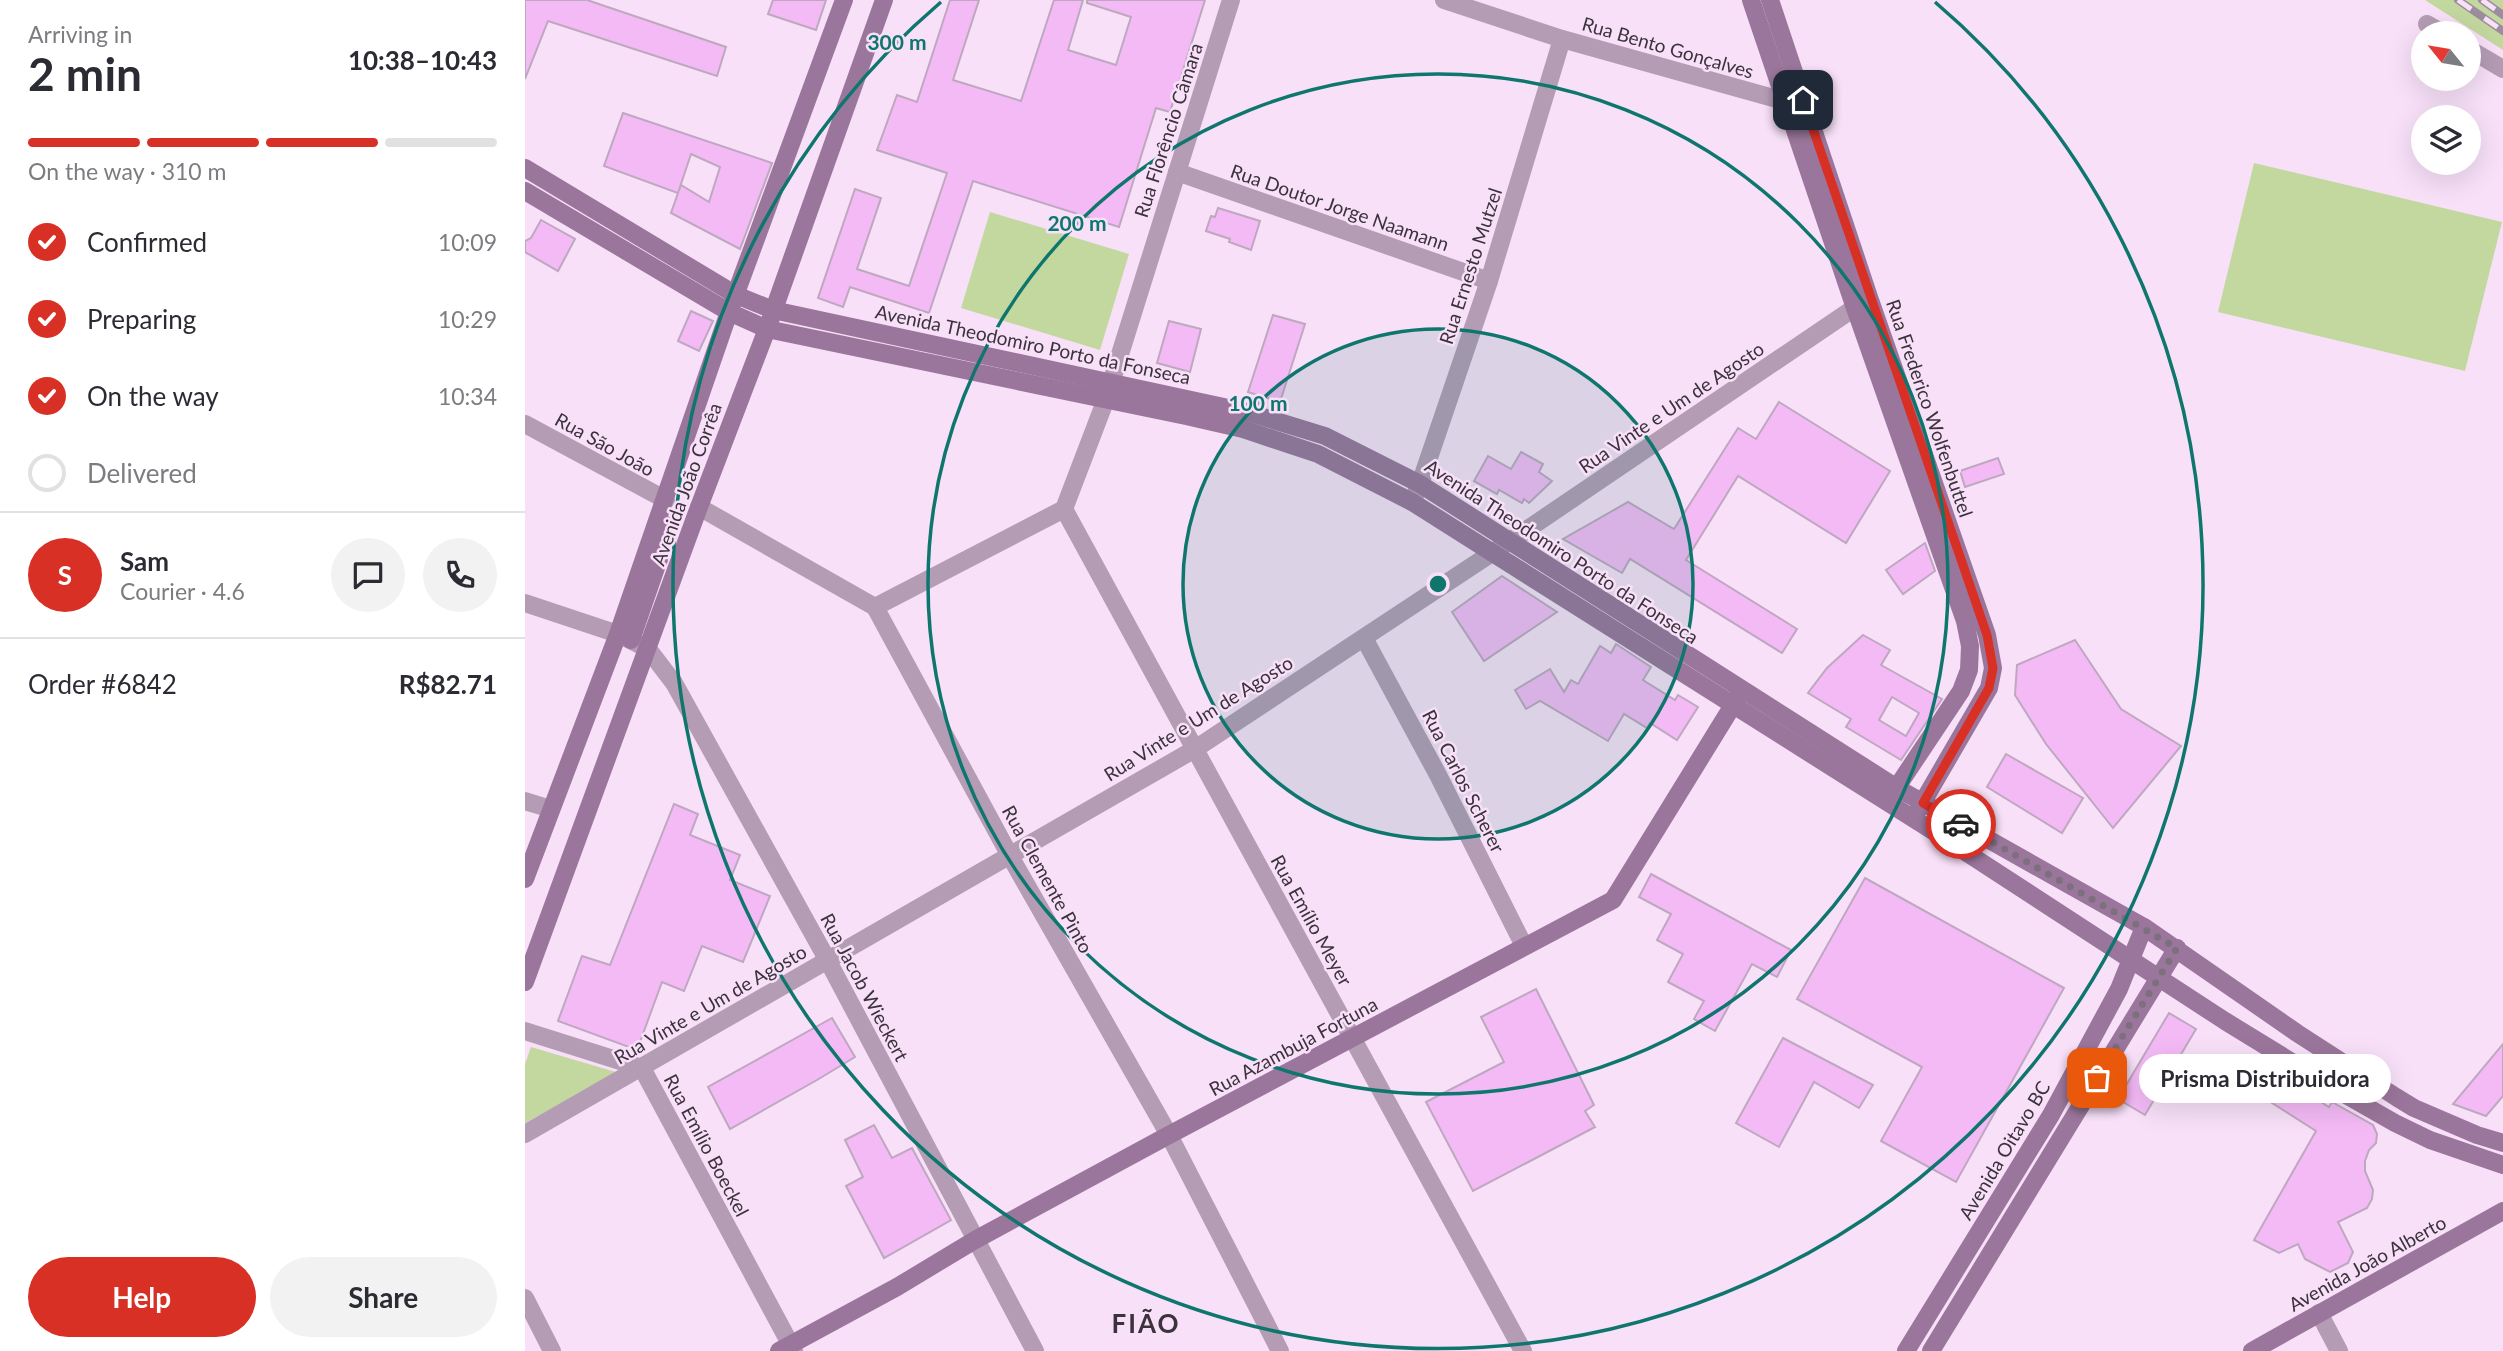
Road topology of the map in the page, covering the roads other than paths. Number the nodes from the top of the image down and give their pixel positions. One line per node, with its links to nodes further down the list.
1 (844, 0): 16 (main road, Avenida João Corrêa)
2 (884, 0): 18 (main road, Avenida João Corrêa)
3 (1231, 0): 13 (street, Rua Florêncio Câmara)
4 (1444, 0): 7 (street, Rua Bento Gonçalves)
5 (1751, 0): 11 (main road, Rua Frederico Wolfenbuttel)
6 (1770, 0): 10 (main road, Rua Frederico Wolfenbuttel)
7 (1562, 39): 11 (street, Rua Bento Gonçalves); 15 (street, Rua Ernesto Mutzel)
8 (2481, 56): 9 (street)
9 (2503, 69)
10 (1803, 100): 11 (street, Rua Bento Gonçalves); 17 (main road, Rua Frederico Wolfenbuttel)
11 (1784, 101): 17 (main road, Rua Frederico Wolfenbuttel)
12 (525, 168): 16 (main road, Avenida Theodomiro Porto da Fonseca)
13 (1177, 172): 15 (street, Rua Doutor Jorge Naamann); 23 (street, Rua Florêncio Câmara)
14 (525, 191): 19 (main road, Avenida Theodomiro Porto da Fonseca)
15 (1489, 281): 26 (street, Rua Ernesto Mutzel)
16 (736, 295): 18 (main road, Avenida Theodomiro Porto da Fonseca); 19 (main road, Avenida João Corrêa)
17 (1862, 303): 27 (main road, Rua Frederico Wolfenbuttel); 32 (street, Rua Vinte e Um de Agosto)
18 (773, 310): 20 (main road, Avenida João Corrêa); 21 (main road, Avenida Theodomiro Porto da Fonseca)
19 (729, 312): 20 (main road, Avenida Theodomiro Porto da Fonseca); 28 (main road, Avenida João Corrêa)
20 (767, 329): 22 (main road, Avenida Theodomiro Porto da Fonseca); 30 (main road, Avenida João Corrêa)
21 (911, 340): 22 (main road); 23 (main road, Avenida Theodomiro Porto da Fonseca)
22 (908, 358): 23 (main road, Avenida Theodomiro Porto da Fonseca)
23 (1108, 391): 24 (main road, Avenida Theodomiro Porto da Fonseca); 31 (street, Rua Florêncio Câmara)
24 (1245, 420): 26 (main road, Avenida Theodomiro Porto da Fonseca); 29 (main road, Avenida Theodomiro Porto da Fonseca)
25 (525, 424): 28 (street, Rua São João)
26 (1420, 484): 29 (street, Rua Ernesto Mutzel); 32 (main road, Avenida Theodomiro Porto da Fonseca)
27 (1929, 493): 41 (main road, Rua Frederico Wolfenbuttel); 43 (main road, Rua Frederico Wolfenbuttel)
28 (666, 500): 36 (main road, Avenida João Corrêa)
29 (1412, 502): 33 (main road, Avenida Theodomiro Porto da Fonseca)
30 (699, 507): 35 (street); 38 (main road, Avenida João Corrêa)
31 (1064, 509): 35 (street); 40 (street, Rua Emílio Meyer)
32 (1510, 541): 33 (street, Rua Vinte e Um de Agosto); 39 (main road, Avenida Theodomiro Porto da Fonseca)
33 (1492, 553): 37 (street, Rua Vinte e Um de Agosto); 39 (main road, Avenida Theodomiro Porto da Fonseca)
34 (525, 603): 36 (street)
35 (875, 607): 46 (street, Rua Clemente Pinto)
36 (624, 637): 38 (street); 44 (main road, Avenida João Corrêa)
37 (1364, 638): 40 (street, Rua Vinte e Um de Agosto); 51 (street, Rua Carlos Scherer)
38 (648, 649): 54 (street, Rua Jacob Wieckert); 56 (main road, Avenida João Corrêa)
39 (1737, 698): 41 (main road, Avenida Theodomiro Porto da Fonseca); 51 (main road, Rua Azambuja Fortuna)
40 (1195, 749): 46 (street, Rua Vinte e Um de Agosto); 59 (street, Rua Emílio Meyer)
41 (1892, 795): 43 (main road, Avenida Theodomiro Porto da Fonseca); 45 (main road, Avenida Theodomiro Porto da Fonseca)
42 (525, 801): 44 (street)
43 (1923, 803): 45 (main road, Rua Frederico Wolfenbuttel); 47 (main road, Avenida Theodomiro Porto da Fonseca)
44 (551, 809): 48 (main road, Avenida João Corrêa)
45 (1913, 819): 49 (main road, Avenida Theodomiro Porto da Fonseca)
46 (1010, 856): 54 (street, Rua Vinte e Um de Agosto); 65 (street, Rua Clemente Pinto)
47 (2037, 867): 49 (main road); 50 (main road, Avenida Theodomiro Porto da Fonseca)
48 (525, 878)
49 (2023, 889): 53 (main road, Avenida Theodomiro Porto da Fonseca)
50 (2144, 928): 52 (main road, Avenida Theodomiro Porto da Fonseca); 53 (main road, Avenida Oitavo BC)
51 (1524, 946): 59 (main road, Rua Azambuja Fortuna)
52 (2177, 948): 55 (main road); 58 (main road, Avenida Theodomiro Porto da Fonseca)
53 (2132, 958): 55 (main road, Avenida Theodomiro Porto da Fonseca); 79 (main road, Avenida Oitavo BC)
54 (828, 961): 61 (street, Rua Vinte e Um de Agosto); 71 (street, Rua Jacob Wieckert)
55 (2159, 976): 60 (main road, Avenida Theodomiro Porto da Fonseca); 80 (main road)
56 (525, 982)
57 (525, 1031): 61 (street, Rua Emílio Boeckel)
58 (2297, 1033): 60 (main road); 62 (main road, Avenida Theodomiro Porto da Fonseca)
59 (1354, 1039): 65 (main road, Rua Azambuja Fortuna); 75 (street, Rua Emílio Meyer)
60 (2284, 1057): 63 (main road, Avenida Theodomiro Porto da Fonseca)
61 (642, 1068): 64 (street, Rua Vinte e Um de Agosto); 74 (street, Rua Emílio Boeckel)
62 (2353, 1068): 63 (main road); 66 (main road, Avenida Theodomiro Porto da Fonseca)
63 (2339, 1091): 68 (main road, Avenida Theodomiro Porto da Fonseca)
64 (525, 1134)
65 (1169, 1135): 71 (main road, Rua Azambuja Fortuna); 78 (street, Rua Clemente Pinto)
66 (2477, 1135): 67 (main road, Avenida Theodomiro Porto da Fonseca); 68 (main road)
67 (2503, 1143)
68 (2470, 1154): 69 (main road, Avenida Theodomiro Porto da Fonseca)
69 (2503, 1165)
70 (2503, 1211): 73 (main road, Avenida João Alberto)
71 (975, 1240): 74 (main road, Rua Azambuja Fortuna); 77 (street, Rua Jacob Wieckert)
72 (525, 1298): 76 (street)
73 (2319, 1313): 81 (main road, Avenida João Alberto); 82 (street)
74 (788, 1349)
75 (1519, 1350)
76 (552, 1351)
77 (1035, 1351)
78 (1280, 1351)
79 (1906, 1351)
80 (1930, 1351)
81 (2252, 1351)
82 (2339, 1351)

